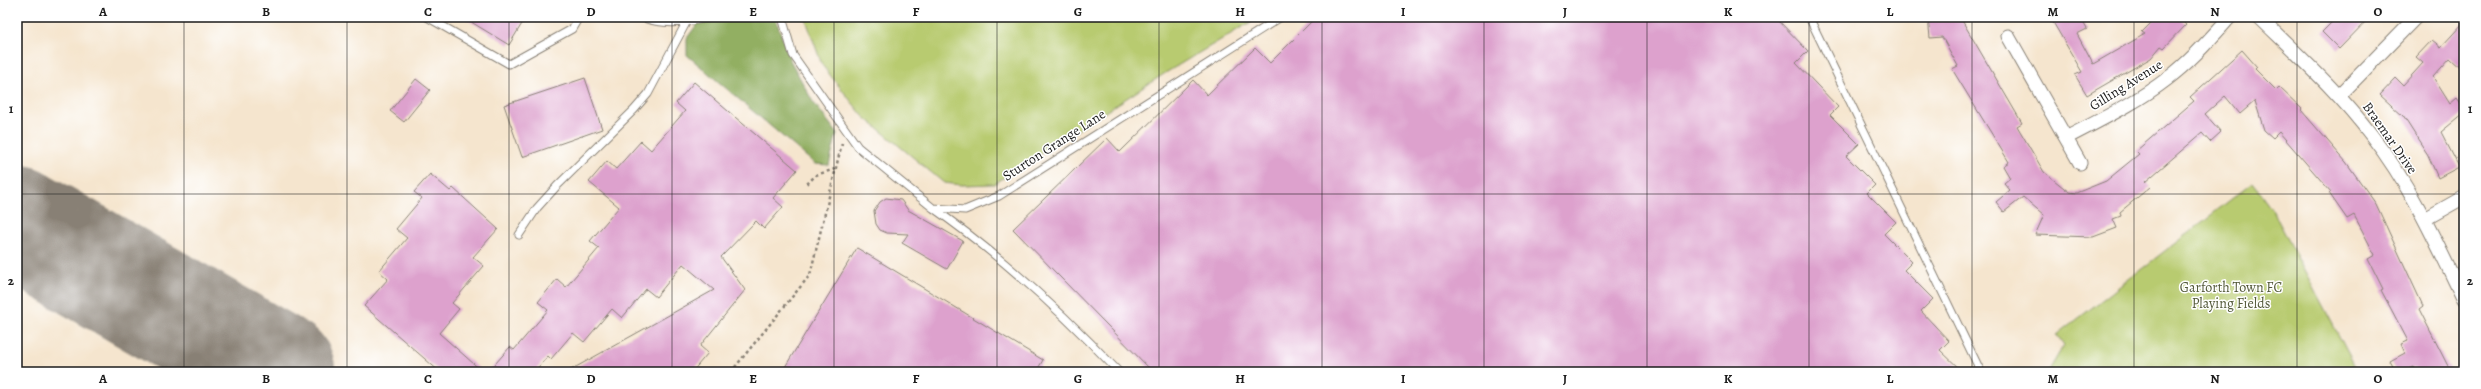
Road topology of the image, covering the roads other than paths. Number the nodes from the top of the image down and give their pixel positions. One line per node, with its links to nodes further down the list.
1 (427, 17): 2 (lane)
2 (578, 17)
3 (641, 17): 11 (lane)
4 (711, 17): 11 (lane)
5 (782, 17): 17 (lane)
6 (1281, 17): 17 (lane, Sturton Grange Lane)
7 (1809, 17): 22 (lane)
8 (2230, 17): 14 (street, Gilling Avenue)
9 (2259, 17): 13 (street, Braemar Drive)
10 (2416, 17): 13 (street)
11 (686, 23): 19 (lane)
12 (2008, 36): 14 (street)
13 (2339, 96): 18 (street, Braemar Drive)
14 (2066, 138): 15 (street)
15 (2080, 163)
16 (2464, 197): 18 (street)
17 (932, 208): 21 (lane)
18 (2425, 219): 20 (street, Braemar Drive)
19 (519, 234)
20 (2464, 300)
21 (1119, 372)
22 (1982, 372)

